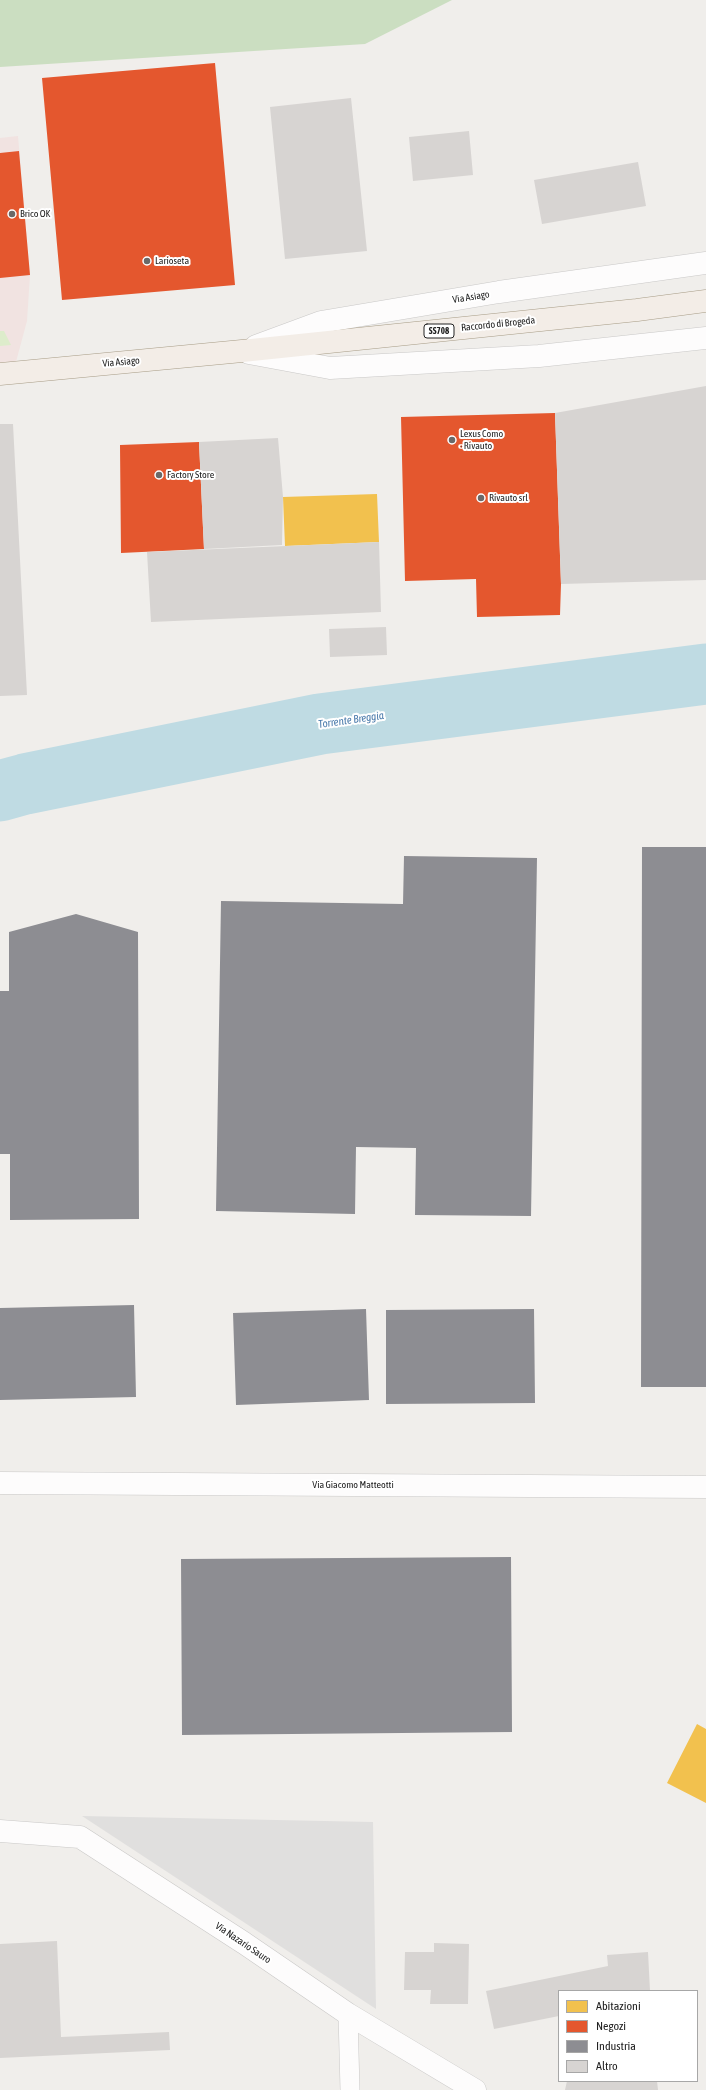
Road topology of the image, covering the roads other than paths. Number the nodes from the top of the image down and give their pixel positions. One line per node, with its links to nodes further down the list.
1 (706, 263): 4 (street, Via Asiago)
2 (706, 301): 4 (main road, Raccordo di Brogeda / SS708)
3 (706, 338): 4 (street, Via Asiago)
4 (242, 351): 5 (main road, Via Asiago)
5 (0, 374)
6 (0, 1483): 7 (street, Via Giacomo Matteotti)
7 (706, 1487)
8 (0, 1831): 9 (street, Via Nazario Sauro)
9 (348, 2014): 10 (lane); 11 (street, Via Nazario Sauro)
10 (350, 2090)
11 (475, 2090)

